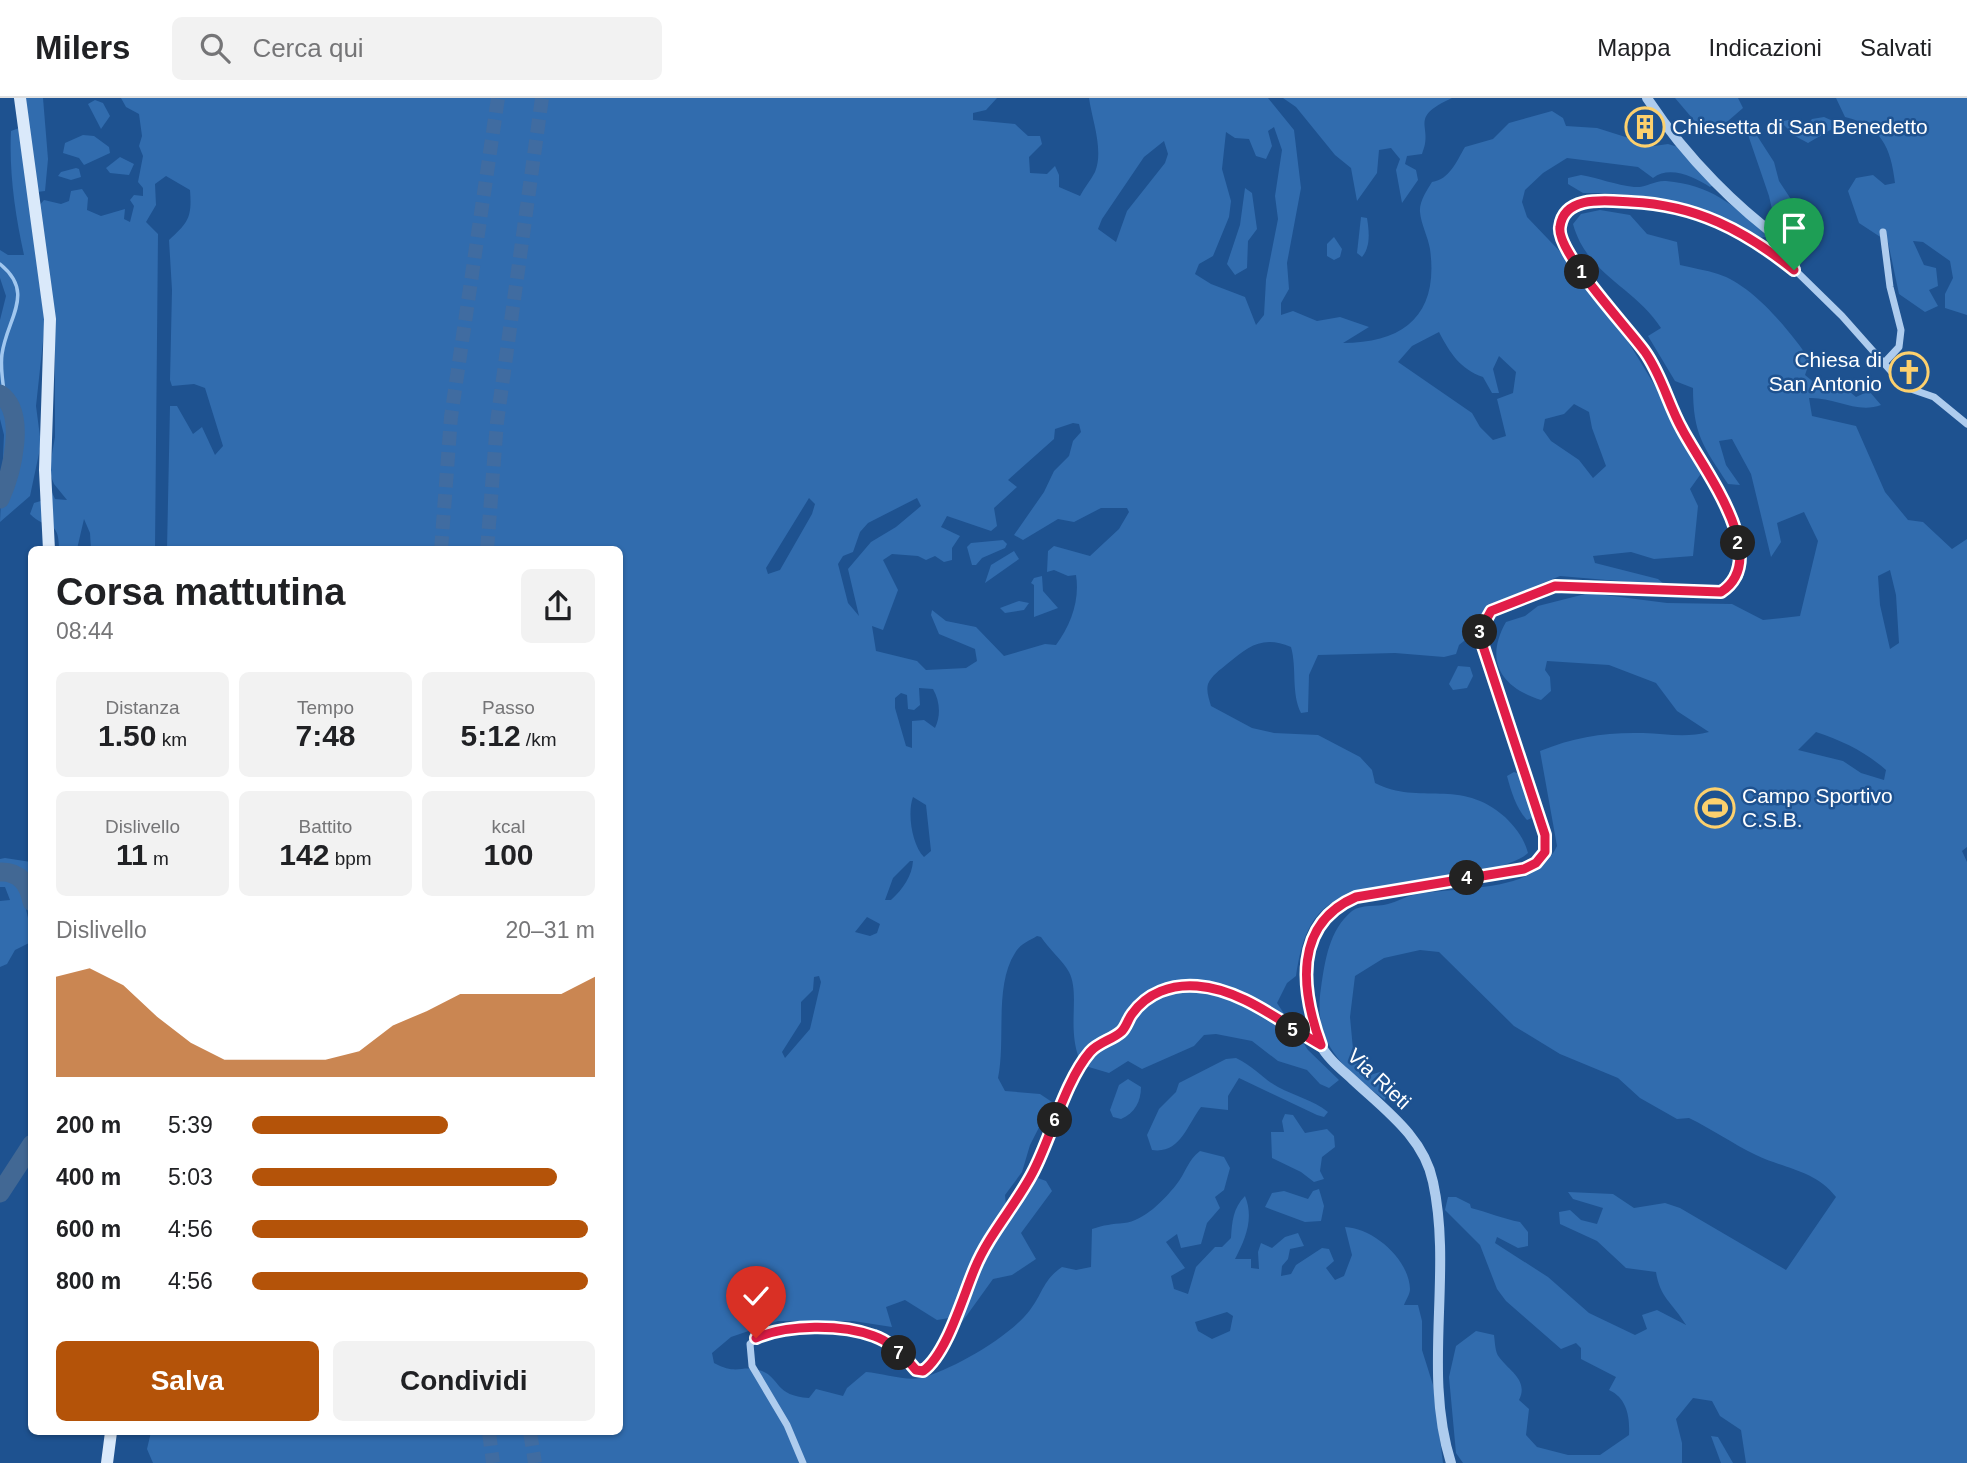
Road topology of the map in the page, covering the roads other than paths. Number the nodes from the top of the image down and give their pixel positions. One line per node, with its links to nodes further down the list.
1 (20, 98): 7 (main road)
2 (1647, 98): 4 (street)
3 (1883, 232): 5 (street)
4 (1794, 270): 5 (street); 8 (street, Via Rieti)
5 (1884, 363): 6 (street)
6 (1967, 424)
7 (49, 546)
8 (1321, 1045): 11 (street); 12 (street, Via Rieti)
9 (111, 1435): 10 (main road)
10 (107, 1463)
11 (803, 1463)
12 (1451, 1463)

